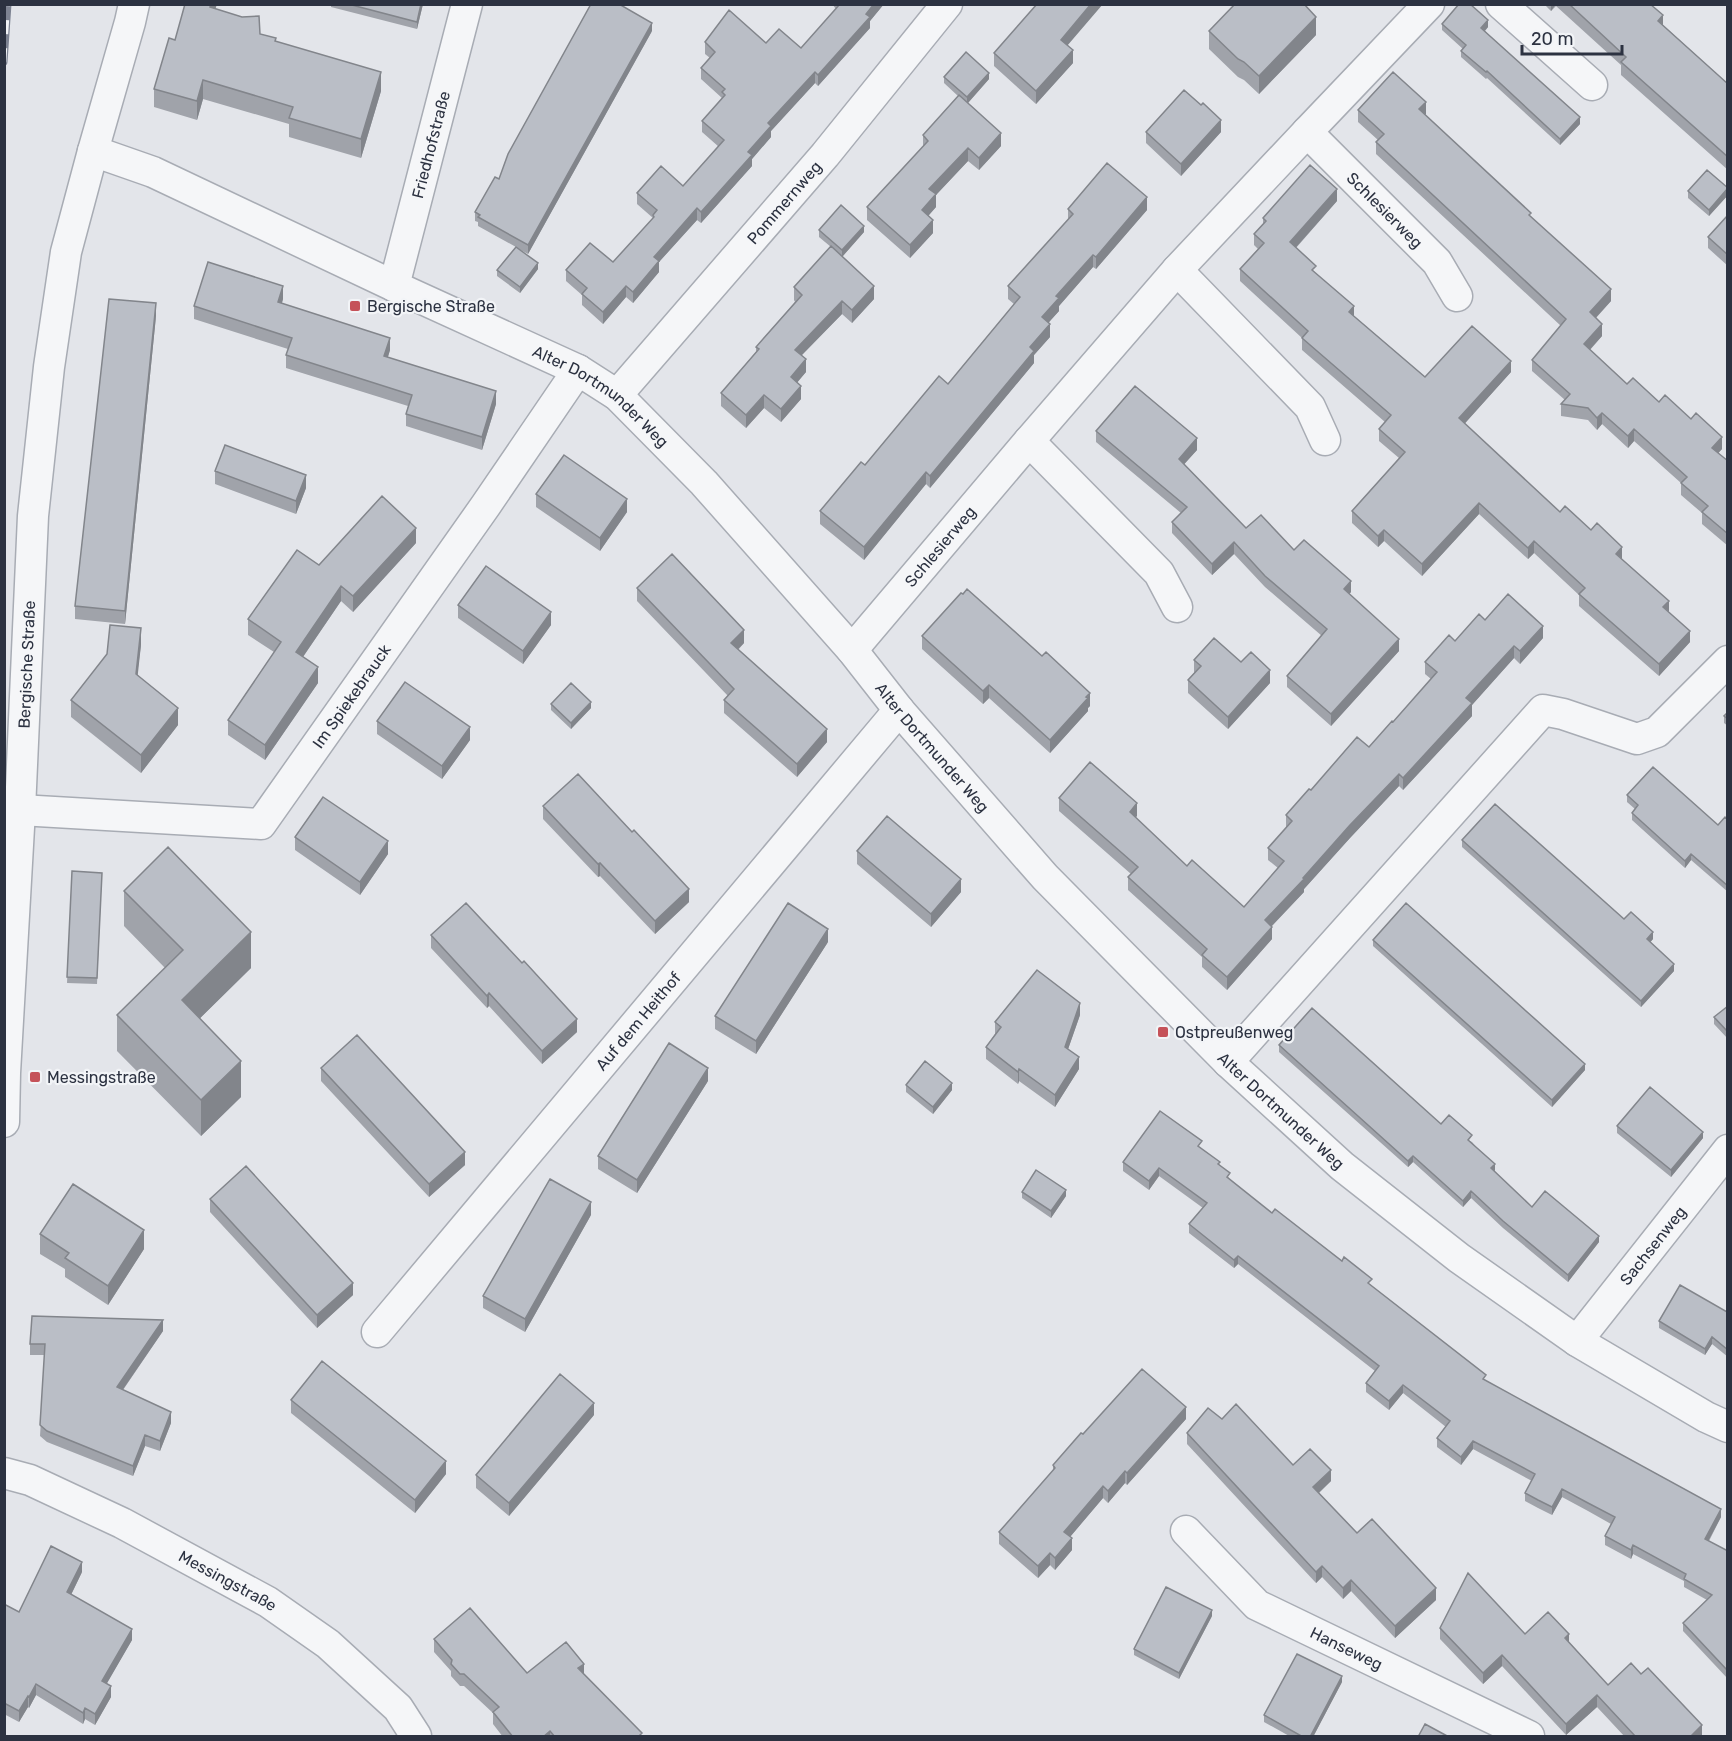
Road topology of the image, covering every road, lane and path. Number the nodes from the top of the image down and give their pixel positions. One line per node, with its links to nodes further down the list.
1 (134, 4): 8 (street, Bergische Straße)
2 (468, 4): 10 (street, Friedhofstraße)
3 (947, 4): 13 (street, Pommernweg)
4 (1429, 4): 7 (street, Schlesierweg)
5 (1502, 4): 6 (street)
6 (1592, 86)
7 (1306, 132): 9 (street, Schlesierweg); 11 (street, Schlesierweg)
8 (93, 151): 10 (street, Alter Dortmunder Weg); 20 (street, Bergische Straße)
9 (1177, 270): 14 (street); 15 (street, Schlesierweg)
10 (394, 286): 12 (street, Alter Dortmunder Weg)
11 (1457, 296)
12 (578, 370): 13 (street, Alter Dortmunder Weg); 20 (street, Im Spiekebrauck)
13 (617, 395): 17 (street, Alter Dortmunder Weg)
14 (1325, 440)
15 (1029, 441): 16 (street); 17 (street, Schlesierweg)
16 (1177, 607)
17 (852, 650): 19 (street, Alter Dortmunder Weg)
18 (1728, 661): 21 (street)
19 (899, 710): 21 (street, Alter Dortmunder Weg); 24 (street, Auf dem Heithof)
20 (20, 810): 22 (street, Bergische Straße)
21 (1228, 1062): 25 (street, Alter Dortmunder Weg)
22 (4, 1122)
23 (1728, 1150): 25 (street, Sachsenweg)
24 (377, 1332)
25 (1577, 1341): 26 (street, Alter Dortmunder Weg)
26 (1728, 1427)
27 (4, 1473): 29 (street, Messingstraße)
28 (1186, 1531): 30 (street, Hanseweg)
29 (416, 1737)
30 (1529, 1737)

